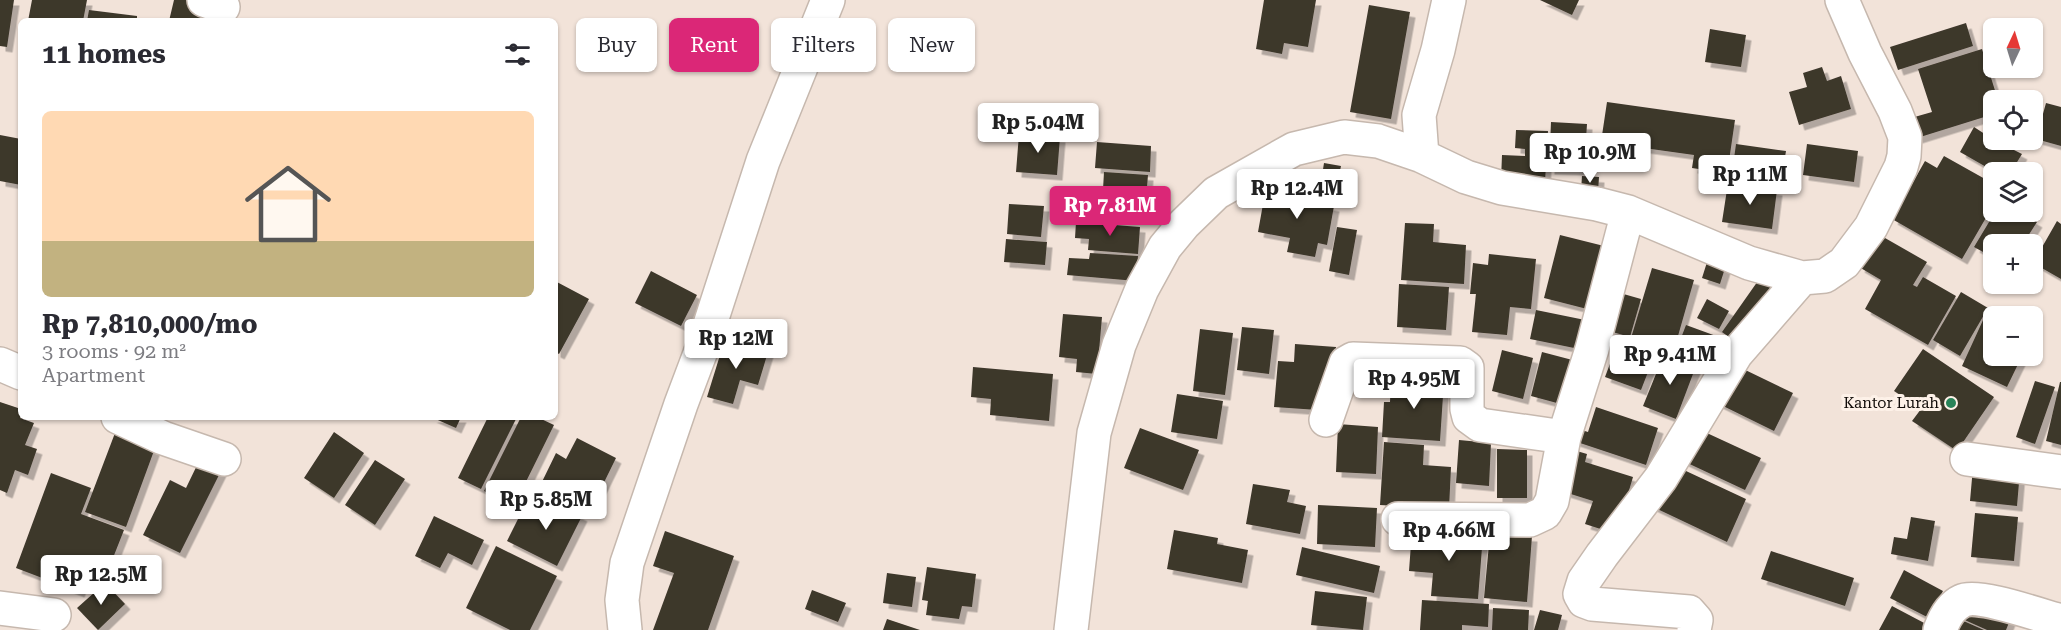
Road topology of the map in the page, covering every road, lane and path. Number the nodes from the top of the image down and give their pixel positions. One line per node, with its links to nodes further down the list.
1 (828, 0): 19 (street)
2 (1449, 0): 4 (street)
3 (1842, 0): 6 (street)
4 (1422, 156): 5 (street); 20 (street)
5 (1628, 212): 6 (street); 11 (street)
6 (1802, 278): 21 (street)
7 (0, 364): 8 (street)
8 (18, 372)
9 (124, 420): 12 (street)
10 (1326, 420): 11 (street)
11 (1564, 437): 15 (street)
12 (224, 459)
13 (1967, 459): 14 (street)
14 (2061, 472)
15 (1398, 519)
16 (0, 608): 17 (street)
17 (54, 615)
18 (2061, 621): 22 (street)
19 (625, 630)
20 (1071, 630)
21 (1694, 630)
22 (1940, 630)

